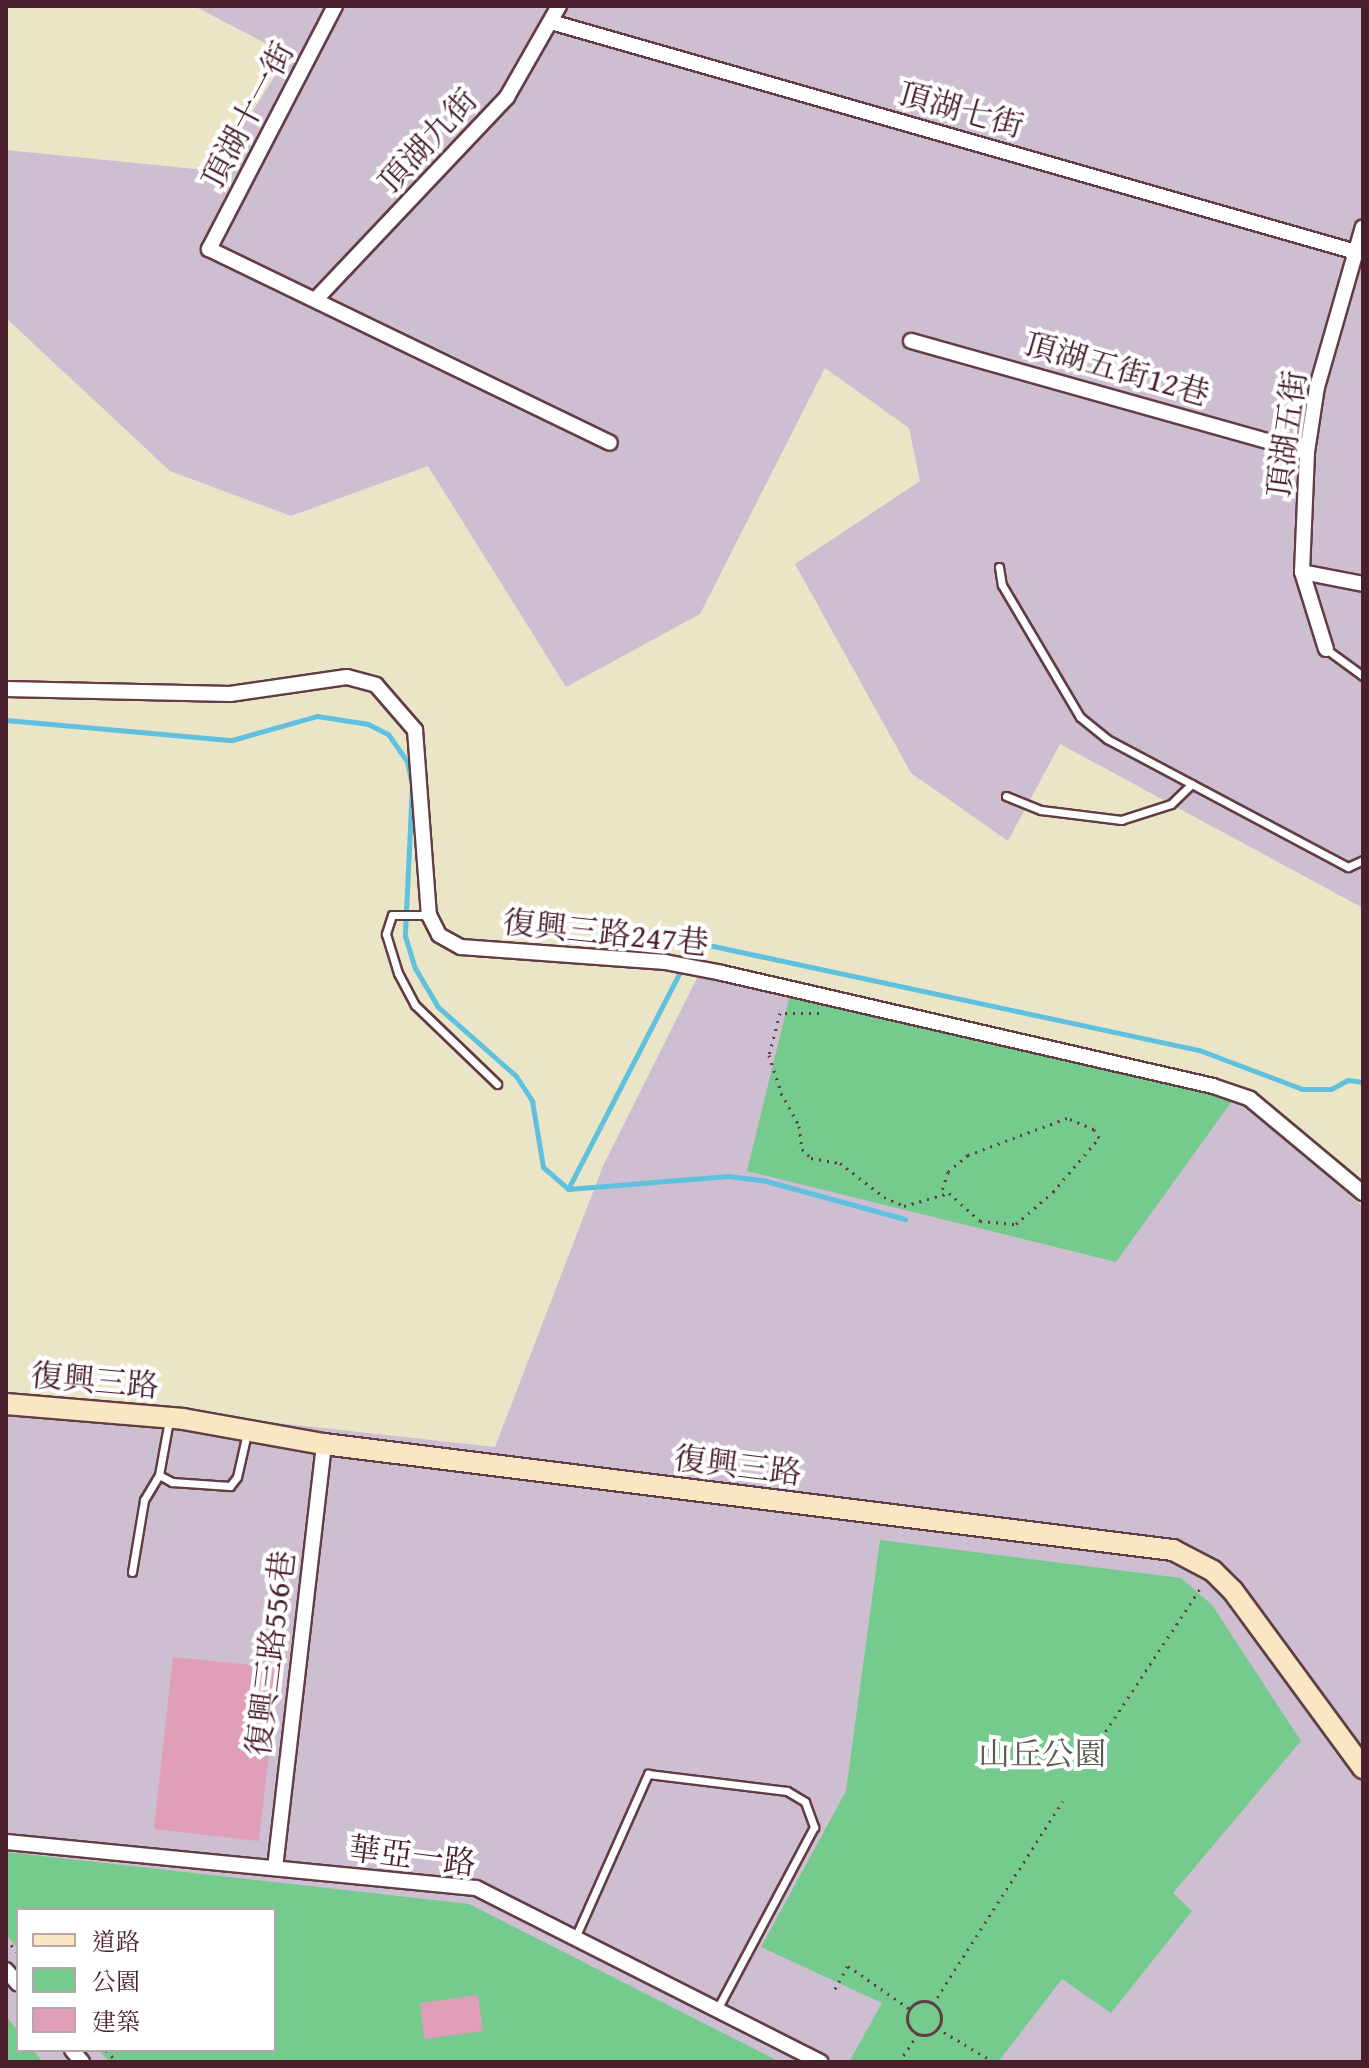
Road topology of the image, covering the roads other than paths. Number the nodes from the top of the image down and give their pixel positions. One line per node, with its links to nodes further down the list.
1 (335, 6): 6 (street, 頂湖十一街)
2 (559, 6): 3 (street, 頂湖九街)
3 (551, 22): 5 (street, 頂湖七街); 6 (street, 頂湖九街)
4 (1363, 227): 5 (street, 頂湖五街)
5 (1356, 252): 9 (street, 頂湖五街)
6 (317, 298): 8 (street)
7 (911, 341): 9 (street, 頂湖五街12巷)
8 (610, 443)
9 (1307, 452): 11 (street, 頂湖五街)
10 (999, 567): 16 (lane)
11 (1302, 572): 12 (street); 13 (street, 頂湖五街)
12 (1363, 584)
13 (1326, 649): 14 (lane)
14 (1363, 676)
15 (6, 689): 19 (street)
16 (1192, 784): 17 (lane); 18 (lane)
17 (1006, 796)
18 (1363, 860)
19 (429, 915): 20 (lane); 21 (street, 復興三路247巷)
20 (497, 1084)
21 (1363, 1193)
22 (6, 1404): 23 (street, 復興三路)
23 (170, 1418): 24 (street, 復興三路); 26 (lane)
24 (248, 1430): 25 (street, 復興三路); 26 (lane)
25 (324, 1444): 28 (street, 復興三路); 30 (street, 復興三路556巷)
26 (159, 1475): 27 (lane)
27 (132, 1572)
28 (1363, 1768)
29 (6, 1842): 30 (street, 華亞一路)
30 (275, 1868): 31 (street, 華亞一路)
31 (574, 1940): 32 (street, 華亞一路); 32 (lane)
32 (716, 2011): 33 (street, 華亞一路)
33 (820, 2062)

